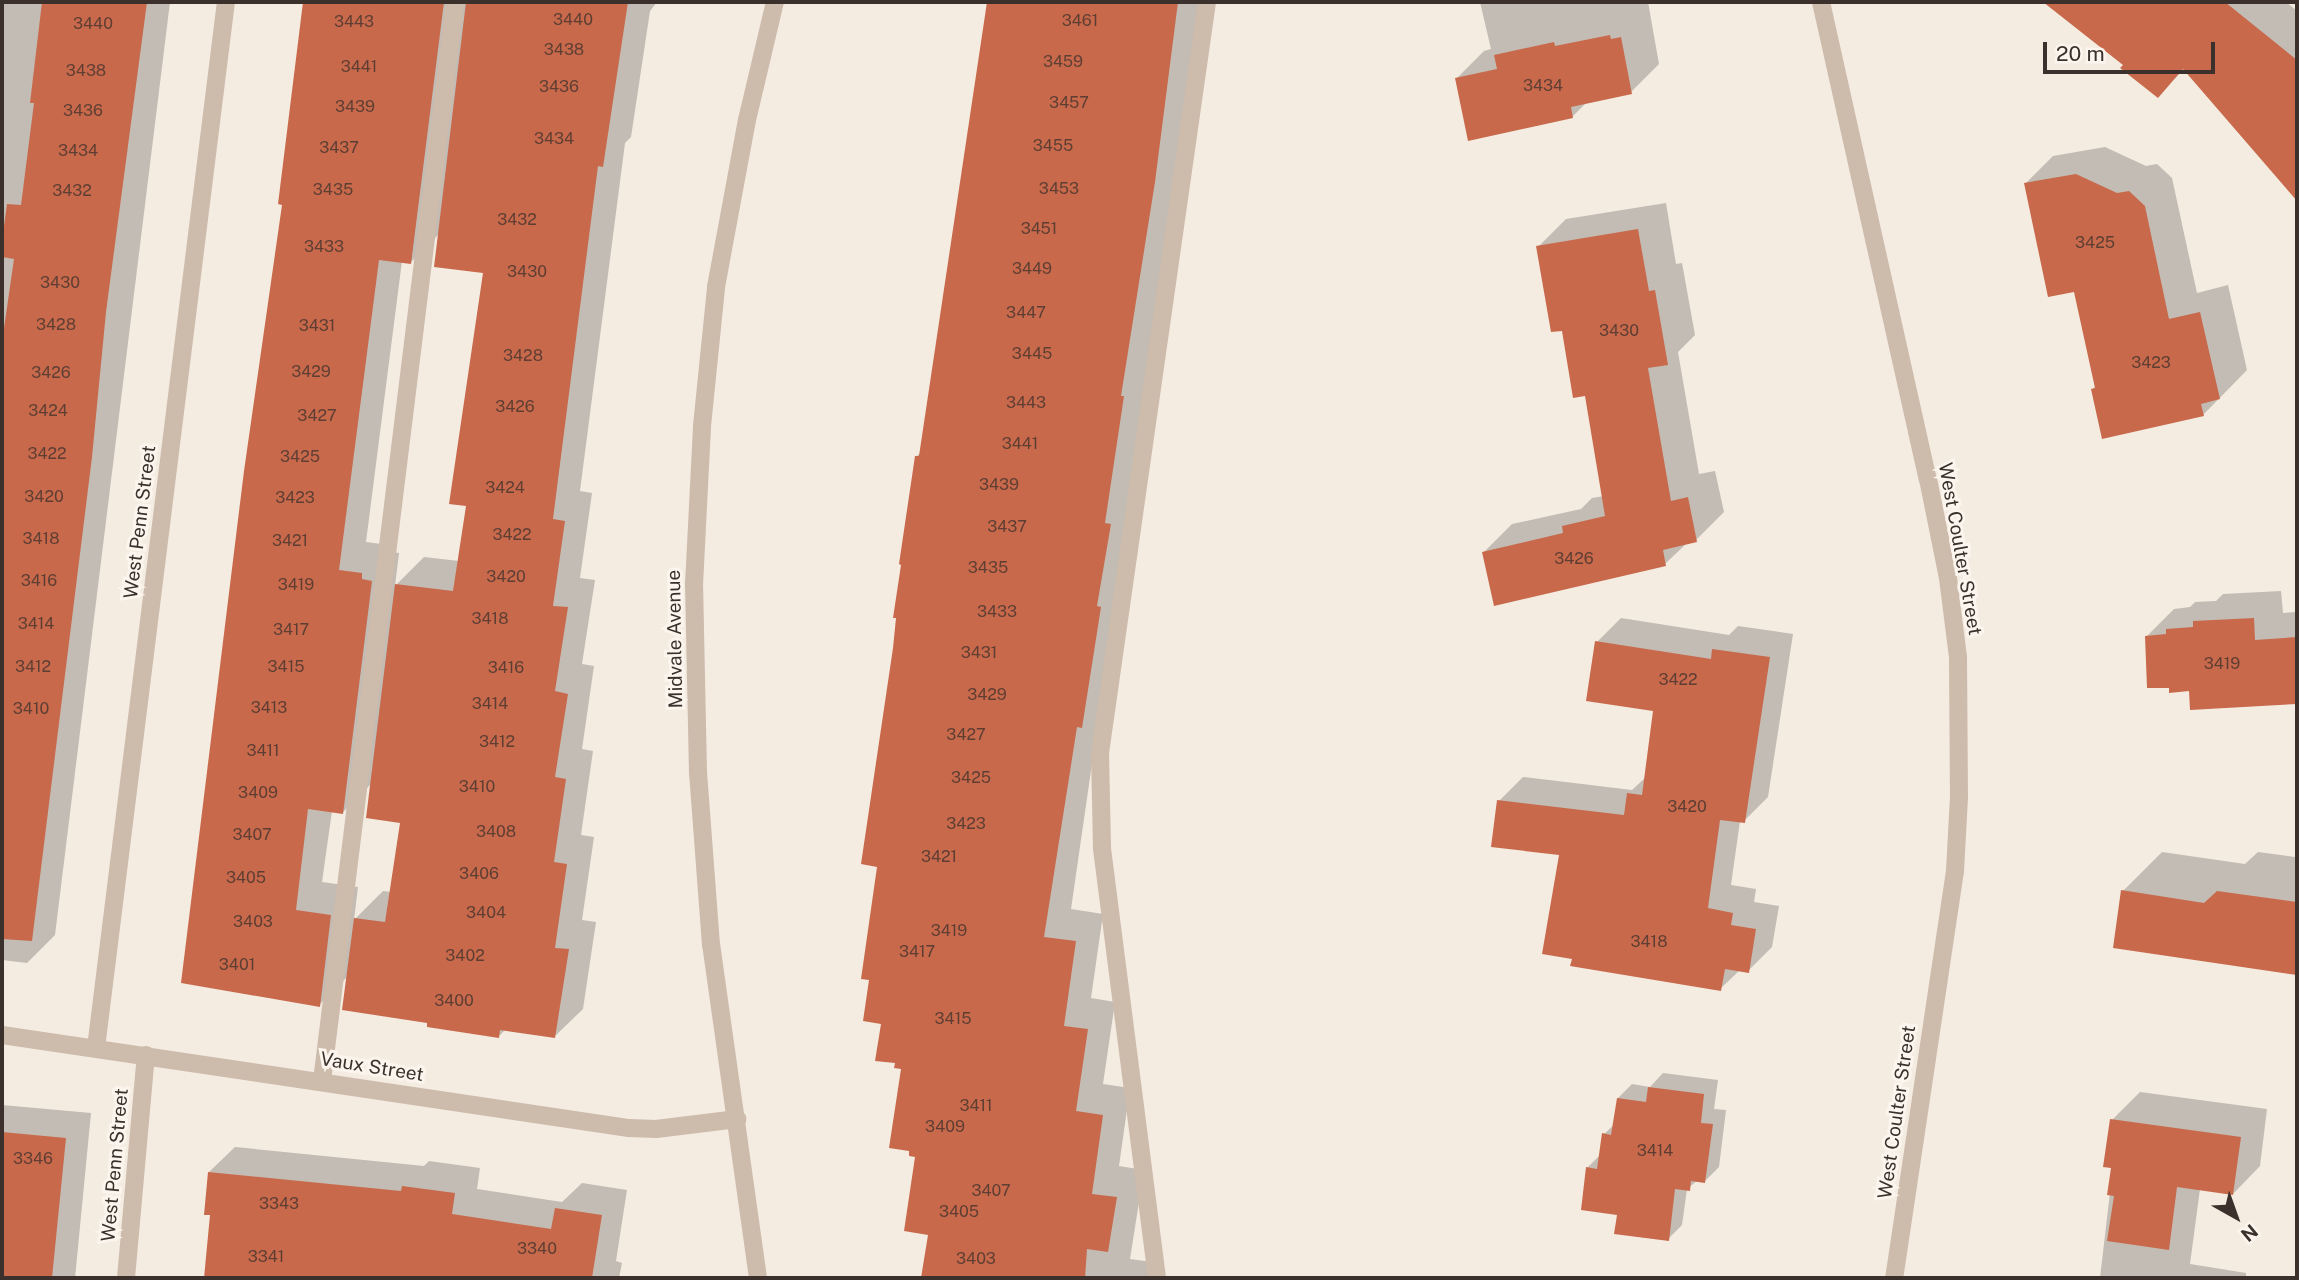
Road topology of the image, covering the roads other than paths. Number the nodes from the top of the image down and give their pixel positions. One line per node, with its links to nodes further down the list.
1 (226, 2): 7 (street, West Penn Street)
2 (456, 2): 9 (street)
3 (775, 2): 10 (street, Midvale Avenue)
4 (1207, 2): 13 (street)
5 (1821, 2): 14 (street, West Coulter Street)
6 (2, 1035): 7 (street, Vaux Street)
7 (96, 1048): 8 (street, Vaux Street)
8 (146, 1055): 9 (street, Vaux Street); 11 (street, West Penn Street)
9 (322, 1081): 10 (street, Vaux Street)
10 (737, 1119): 12 (street, Midvale Avenue)
11 (126, 1278)
12 (758, 1278)
13 (1157, 1278)
14 (1894, 1278)

